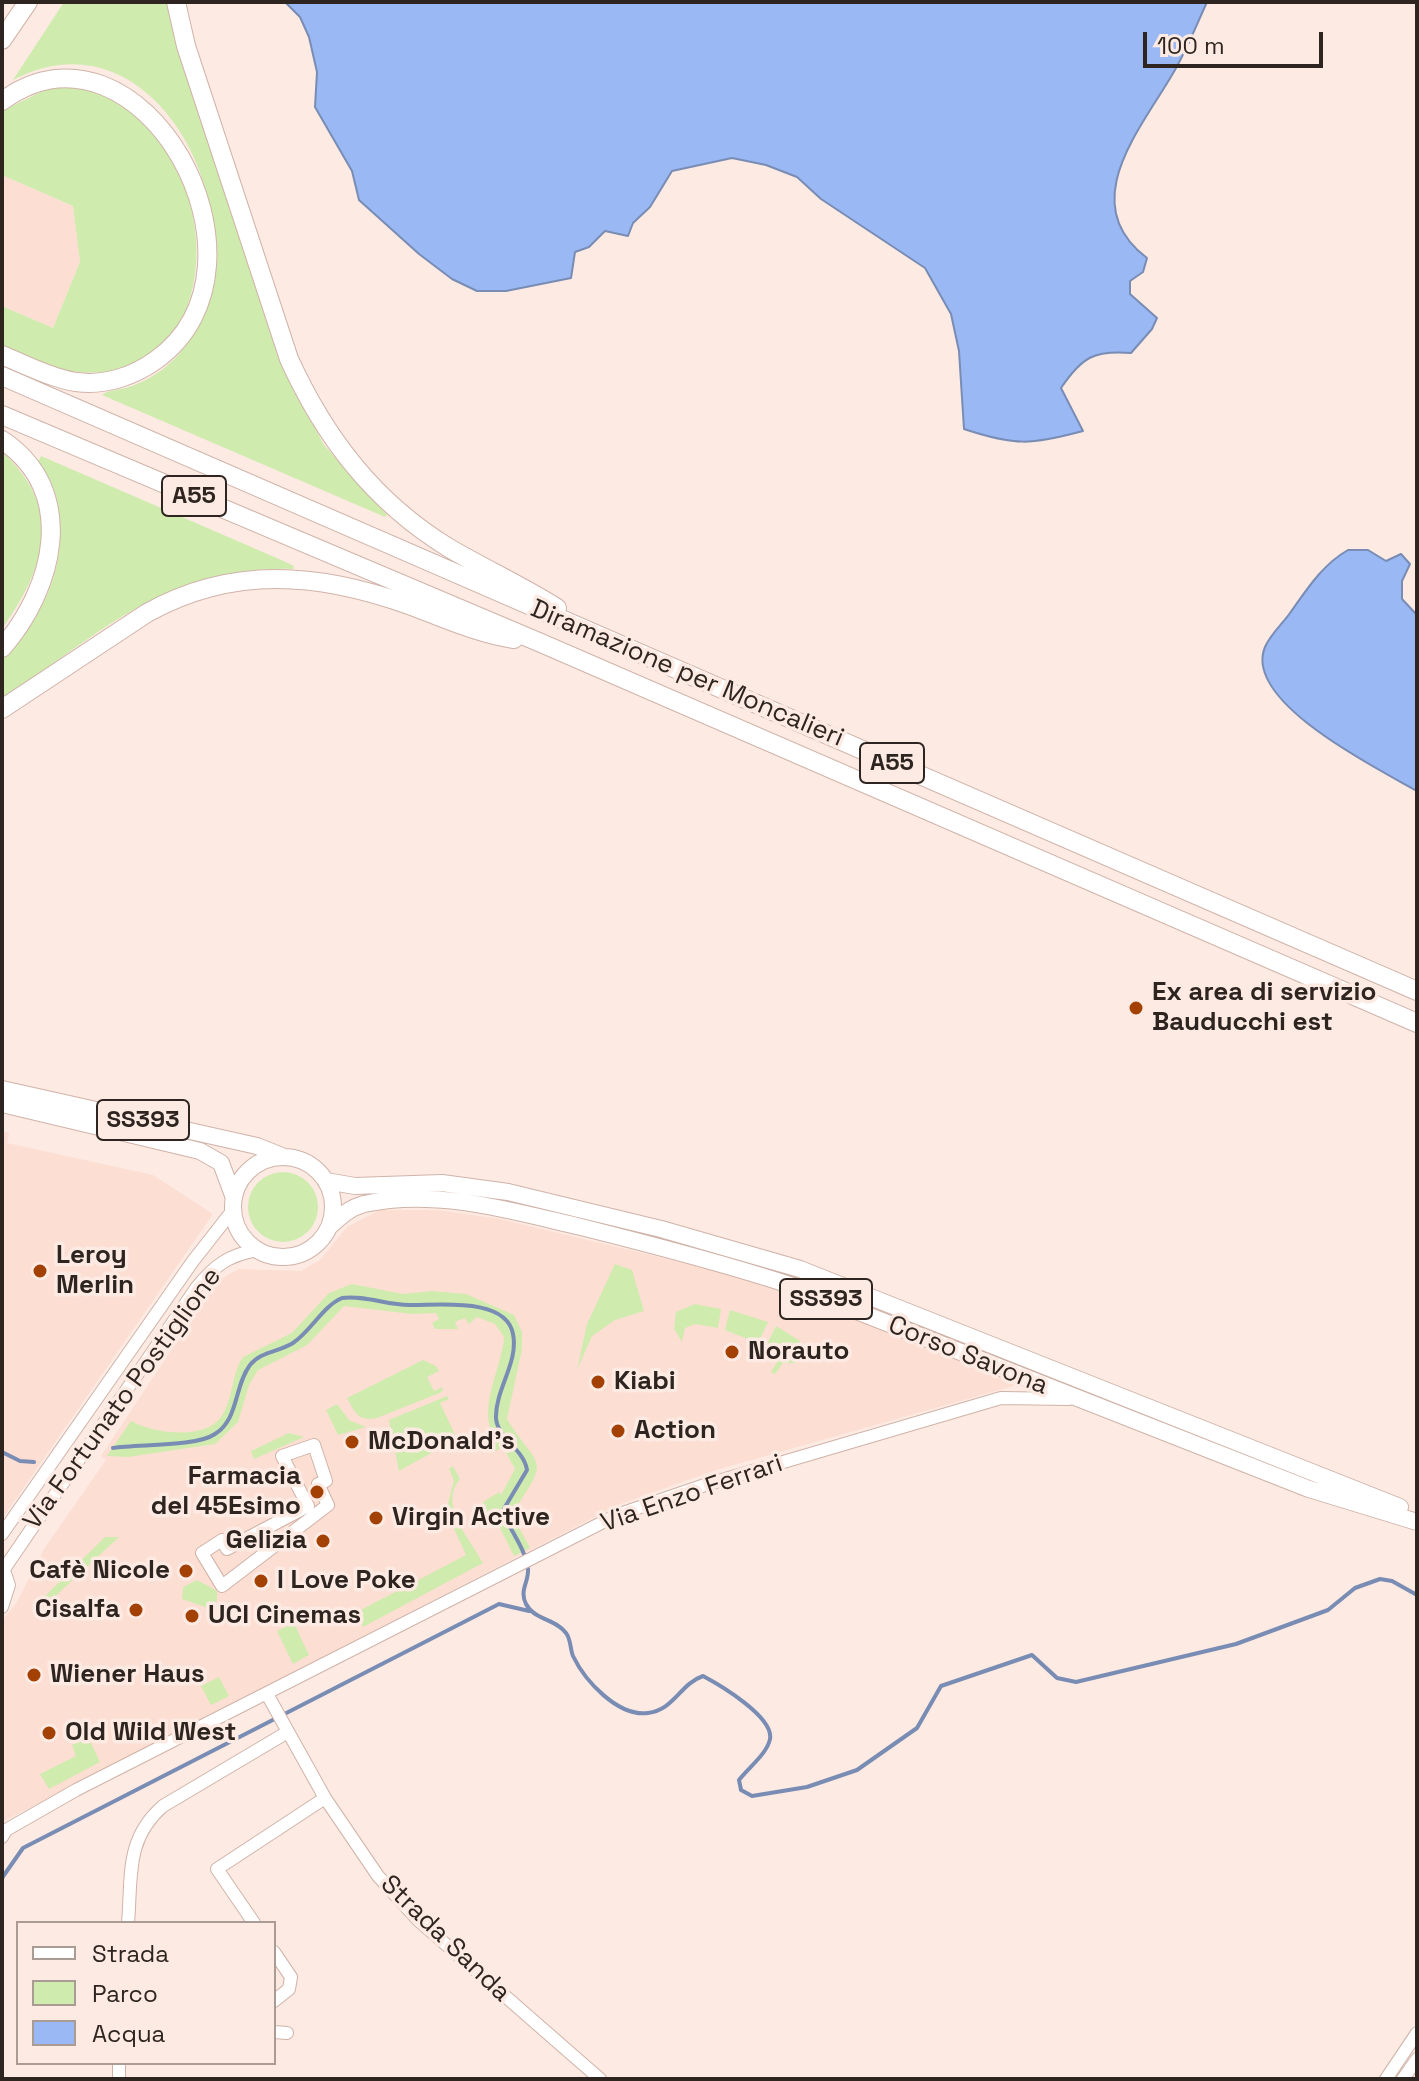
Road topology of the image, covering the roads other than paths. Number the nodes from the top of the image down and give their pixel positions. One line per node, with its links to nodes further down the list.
1 (28, 2): 3 (highway)
2 (176, 2): 9 (highway)
3 (2, 40)
4 (2, 101): 5 (highway)
5 (2, 355)
6 (2, 376): 9 (highway, Diramazione per Moncalieri / A55)
7 (2, 415): 10 (highway, Diramazione per Moncalieri / A55)
8 (2, 440): 11 (highway)
9 (588, 631): 13 (highway, Diramazione per Moncalieri / A55)
10 (541, 643): 12 (highway); 14 (highway, Diramazione per Moncalieri / A55)
11 (2, 648)
12 (2, 709)
13 (1417, 991)
14 (1417, 1023)
15 (2, 1089): 17 (main road, Corso Savona / SS393)
16 (2, 1104): 19 (main road, SS393)
17 (282, 1156): 18 (main road, Corso Savona / SS393); 19 (main road)
18 (326, 1181): 20 (main road); 24 (main road, Corso Savona / SS393)
19 (233, 1204): 21 (main road, SS393); 29 (street, Via Fortunato Postiglione)
20 (329, 1227): 21 (main road, Corso Savona / SS393); 22 (main road, Corso Savona / SS393)
21 (257, 1250): 30 (street, Via Fortunato Postiglione)
22 (1076, 1399): 24 (main road, Corso Savona / SS393); 32 (street, Via Enzo Ferrari)
23 (314, 1445): 23 (street)
24 (1311, 1481): 25 (main road); 26 (main road, Corso Savona / SS393); 27 (main road, Corso Savona / SS393); 28 (main road)
25 (1417, 1503)
26 (1417, 1514)
27 (1417, 1522)
28 (1417, 1533)
29 (2, 1534)
30 (3, 1567): 31 (street)
31 (2, 1607)
32 (267, 1694): 33 (street, Strada Sanda); 35 (street, Via Enzo Ferrari)
33 (284, 1730): 34 (street, Strada Sanda); 36 (street)
34 (325, 1798): 37 (street); 42 (street, Strada Sanda)
35 (2, 1837)
36 (128, 1921)
37 (253, 1921)
38 (276, 1955): 39 (street)
39 (276, 1999)
40 (1417, 2033): 43 (street)
41 (1417, 2059): 44 (street)
42 (600, 2079)
43 (1386, 2079)
44 (1403, 2079)

